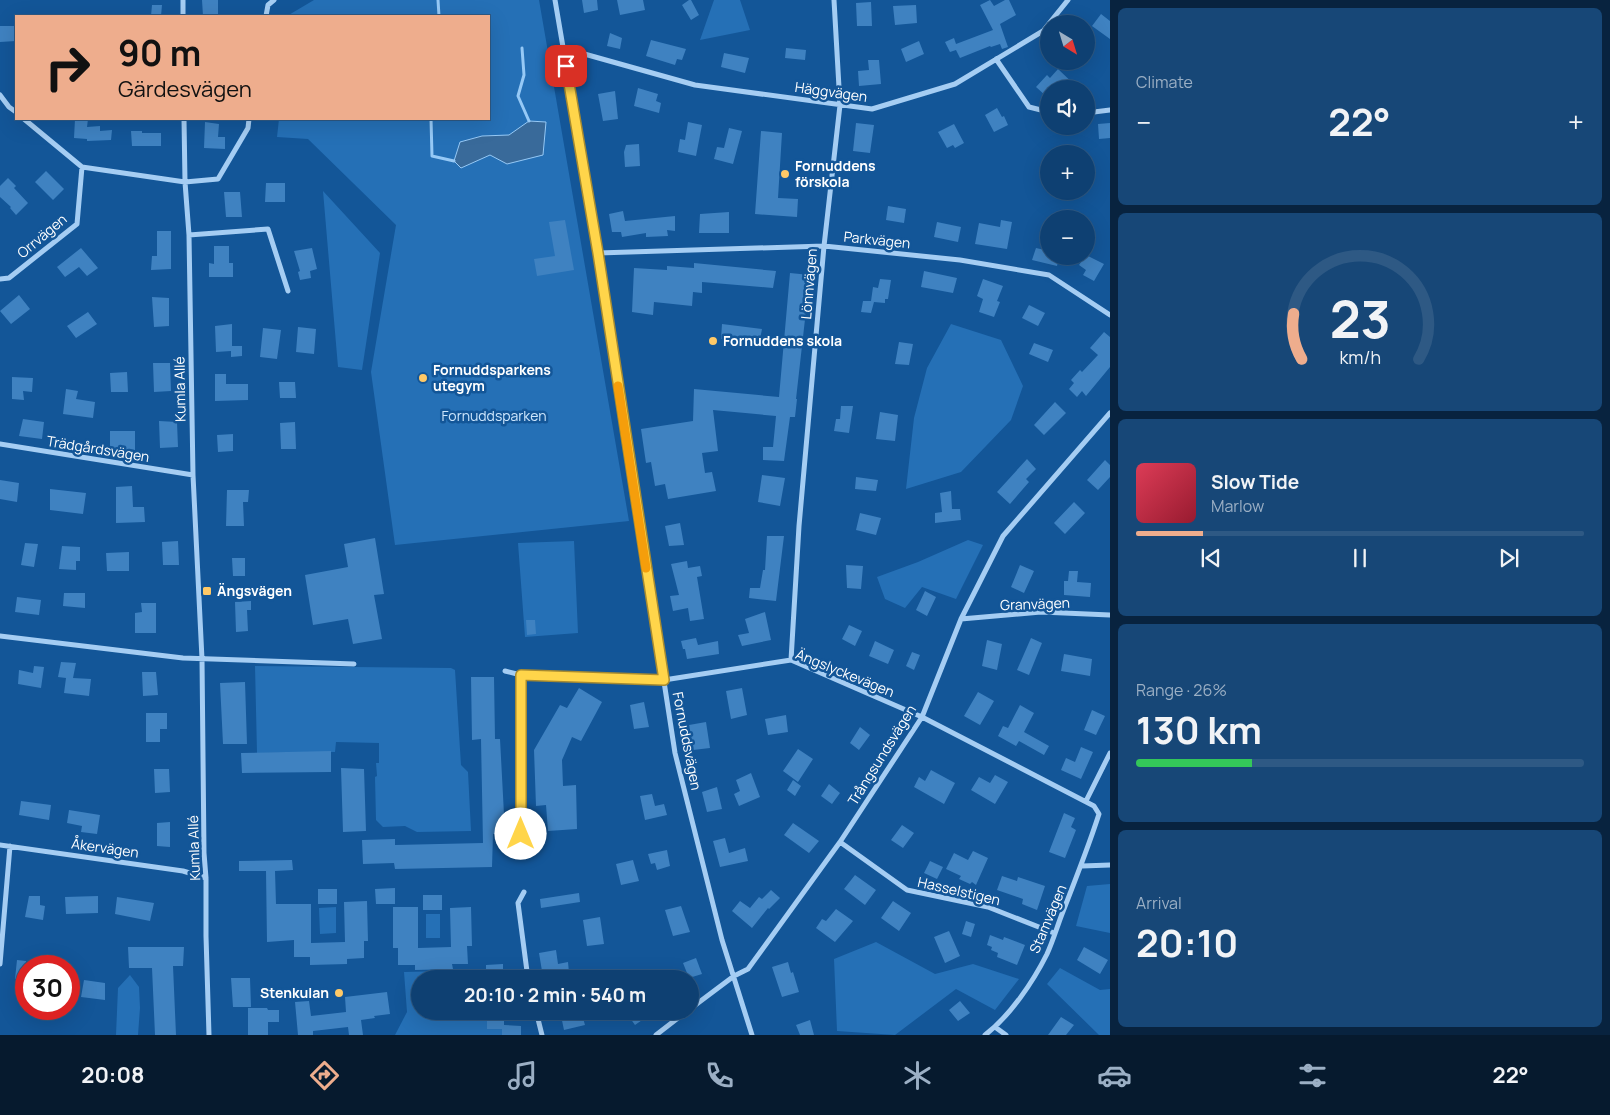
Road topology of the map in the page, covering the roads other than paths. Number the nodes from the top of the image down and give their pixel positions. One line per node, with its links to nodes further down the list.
1 (183, 0): 6 (street)
2 (274, 0): 7 (street)
3 (555, 0): 8 (street, Fornuddsvägen)
4 (834, 0): 11 (street, Lönnvägen)
5 (1068, 0): 9 (street, Häggvägen)
6 (183, 15)
7 (266, 15)
8 (563, 48): 11 (street, Häggvägen); 23 (street, Fornuddsvägen)
9 (996, 59): 11 (street, Häggvägen); 12 (street)
10 (0, 95): 14 (street)
11 (840, 105): 22 (street, Lönnvägen)
12 (1040, 110)
13 (1110, 110): 15 (street)
14 (15, 111)
15 (1095, 112)
16 (25, 120): 19 (street)
17 (184, 120): 20 (street, Kumla Allé)
18 (249, 120): 20 (street)
19 (82, 167): 20 (street); 24 (street, Orrvägen)
20 (185, 182): 21 (street, Kumla Allé)
21 (189, 235): 25 (street); 29 (street, Kumla Allé)
22 (824, 246): 23 (street, Parkvägen); 26 (street, Parkvägen); 34 (street, Lönnvägen)
23 (598, 253): 38 (street, Fornuddsvägen)
24 (0, 279)
25 (288, 290)
26 (1110, 316)
27 (1110, 413): 31 (street, Trångsundsvägen)
28 (0, 444): 29 (street, Trädgårdsvägen)
29 (193, 475): 33 (street, Kumla Allé)
30 (1110, 615): 31 (street, Granvägen)
31 (961, 619): 39 (street, Trångsundsvägen)
32 (0, 636): 33 (street)
33 (202, 659): 35 (street); 48 (street, Kumla Allé)
34 (791, 660): 38 (street, Ängslyckevägen); 39 (street, Ängslyckevägen)
35 (354, 664)
36 (505, 671): 37 (street, Ängslyckevägen)
37 (521, 675): 38 (street, Ängslyckevägen); 42 (street)
38 (664, 680): 53 (street, Fornuddsvägen)
39 (922, 717): 41 (street, Ängslyckevägen); 43 (street, Trångsundsvägen)
40 (1110, 753): 41 (street)
41 (1086, 801): 47 (street, Stamvägen)
42 (521, 834)
43 (840, 842): 50 (street, Hasselstigen); 53 (street, Trångsundsvägen)
44 (0, 845): 45 (street, Åkervägen)
45 (10, 846): 48 (street, Åkervägen); 51 (street)
46 (1110, 865): 47 (street)
47 (1082, 866): 50 (street, Stamvägen)
48 (206, 878): 58 (street, Kumla Allé)
49 (524, 892): 52 (street)
50 (1054, 933): 57 (street, Stamvägen)
51 (0, 964)
52 (527, 970)
53 (734, 976): 54 (street, Trångsundsvägen); 61 (street, Fornuddsvägen)
54 (699, 1002)
55 (538, 1020): 59 (street)
56 (676, 1020): 60 (street, Trångsundsvägen)
57 (995, 1027): 62 (street, Stamvägen); 63 (street)
58 (209, 1035)
59 (542, 1035)
60 (656, 1035)
61 (752, 1035)
62 (985, 1035)
63 (1006, 1035)

